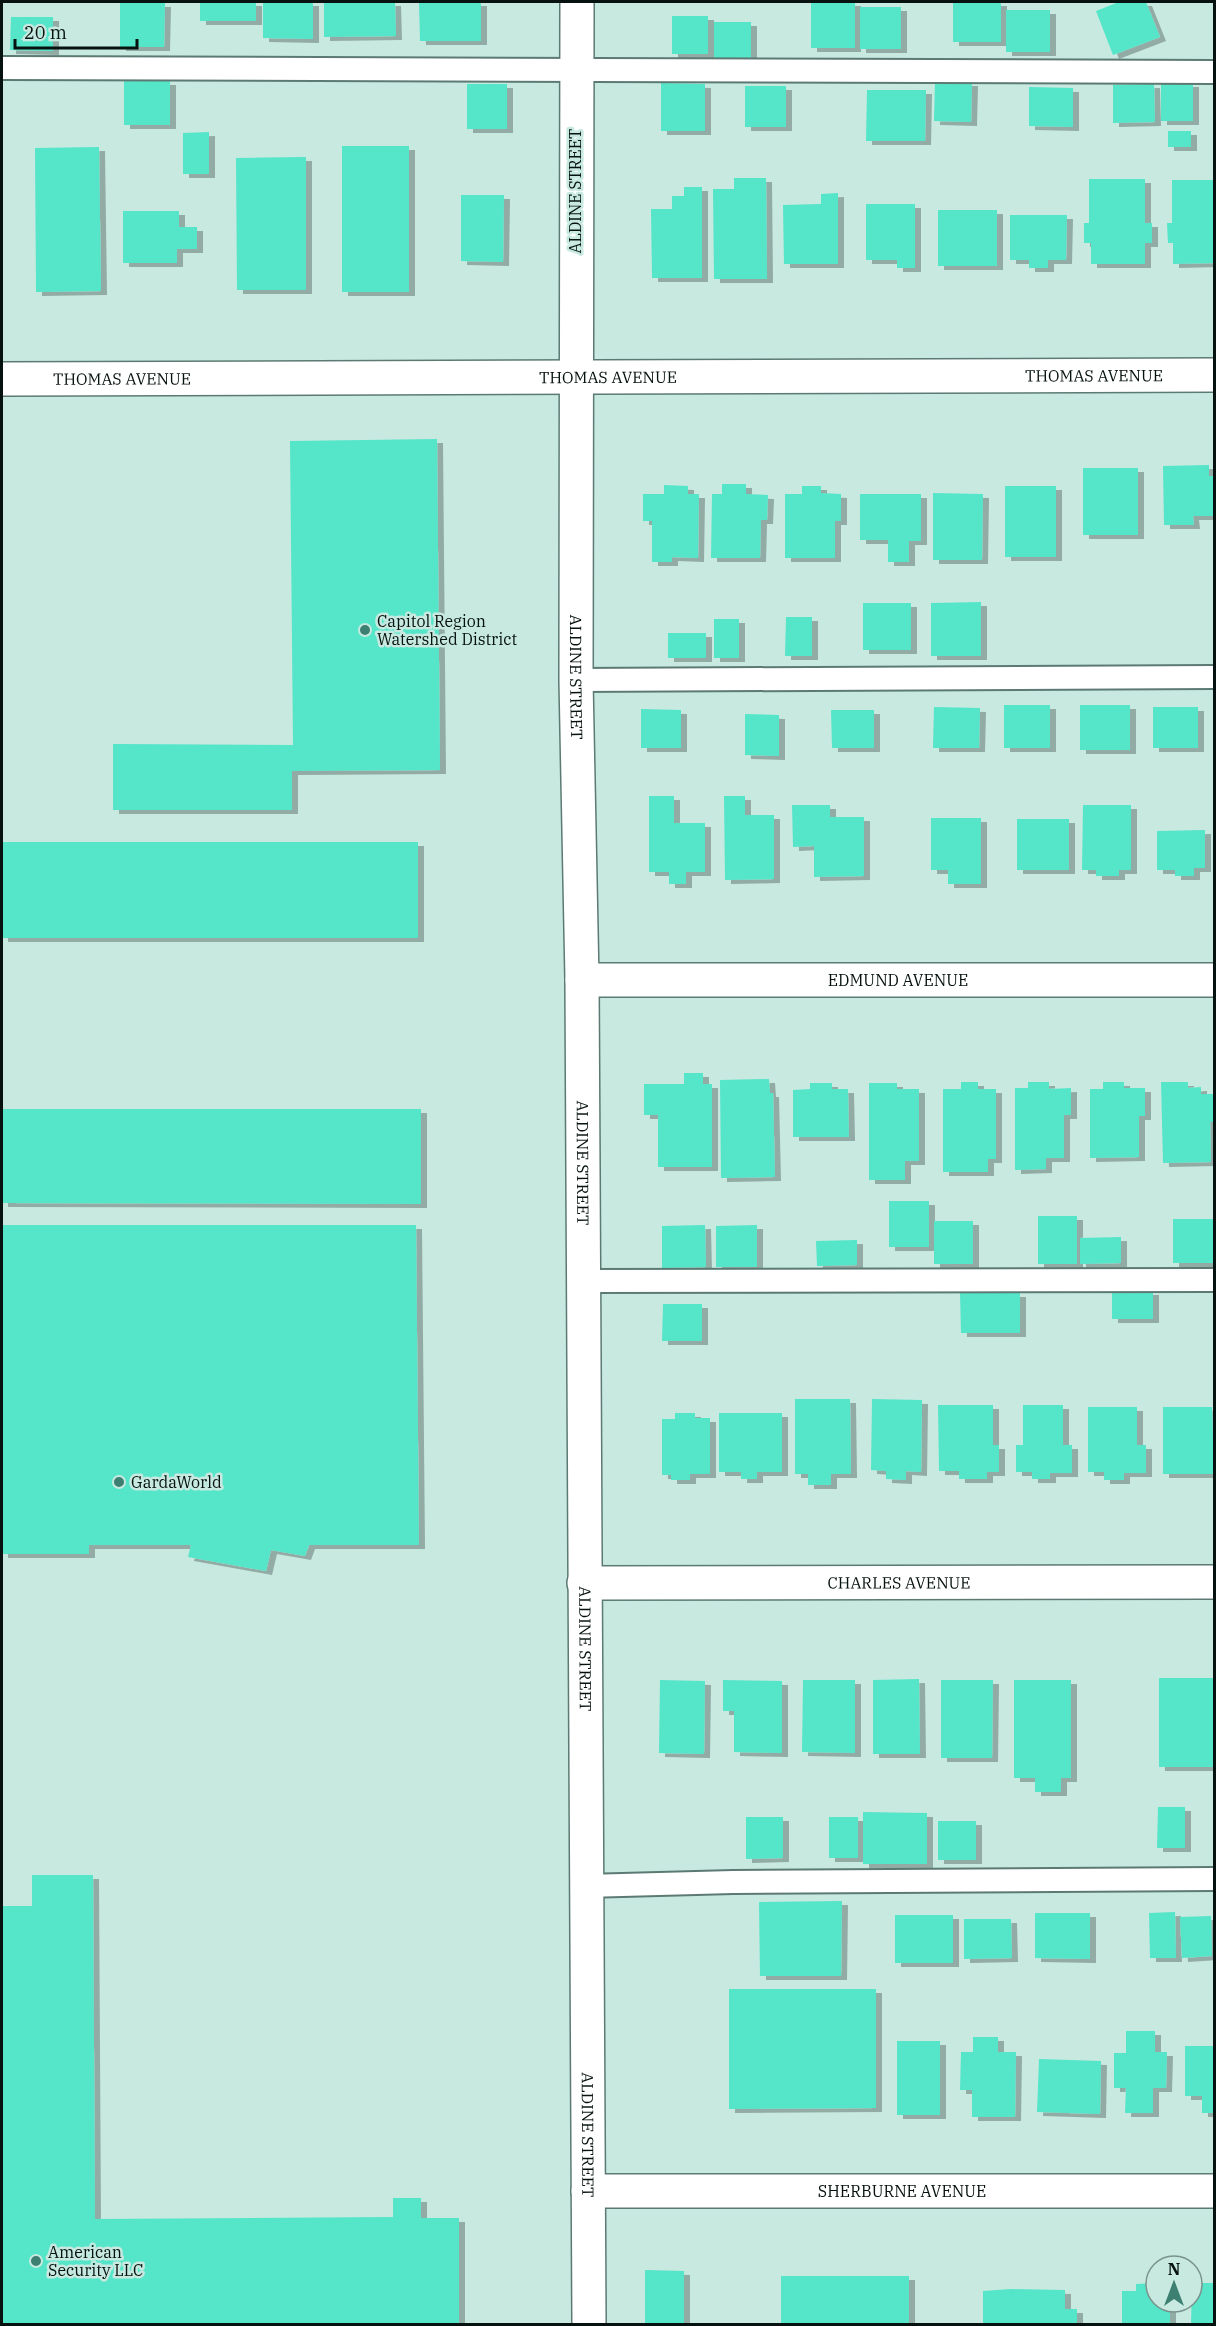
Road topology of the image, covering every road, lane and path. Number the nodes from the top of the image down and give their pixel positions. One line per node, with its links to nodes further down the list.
1 (577, 2): 3 (street, ALDINE STREET)
2 (2, 68): 3 (lane)
3 (575, 70): 4 (lane); 5 (street, ALDINE STREET)
4 (1215, 72)
5 (574, 375): 6 (street, THOMAS AVENUE); 7 (street, THOMAS AVENUE); 9 (street, ALDINE STREET)
6 (1215, 375)
7 (2, 379)
8 (1215, 677): 9 (lane)
9 (576, 680): 10 (street, ALDINE STREET)
10 (582, 980): 11 (street, EDMUND AVENUE); 13 (street, ALDINE STREET)
11 (1215, 980)
12 (1215, 1280): 13 (lane)
13 (582, 1281): 15 (street, ALDINE STREET)
14 (1215, 1582): 15 (street, CHARLES AVENUE)
15 (584, 1583): 17 (street, ALDINE STREET)
16 (1215, 1879): 17 (lane)
17 (585, 1886): 18 (street, ALDINE STREET)
18 (588, 2191): 19 (street, SHERBURNE AVENUE); 20 (street, ALDINE STREET)
19 (1215, 2191)
20 (589, 2325)

